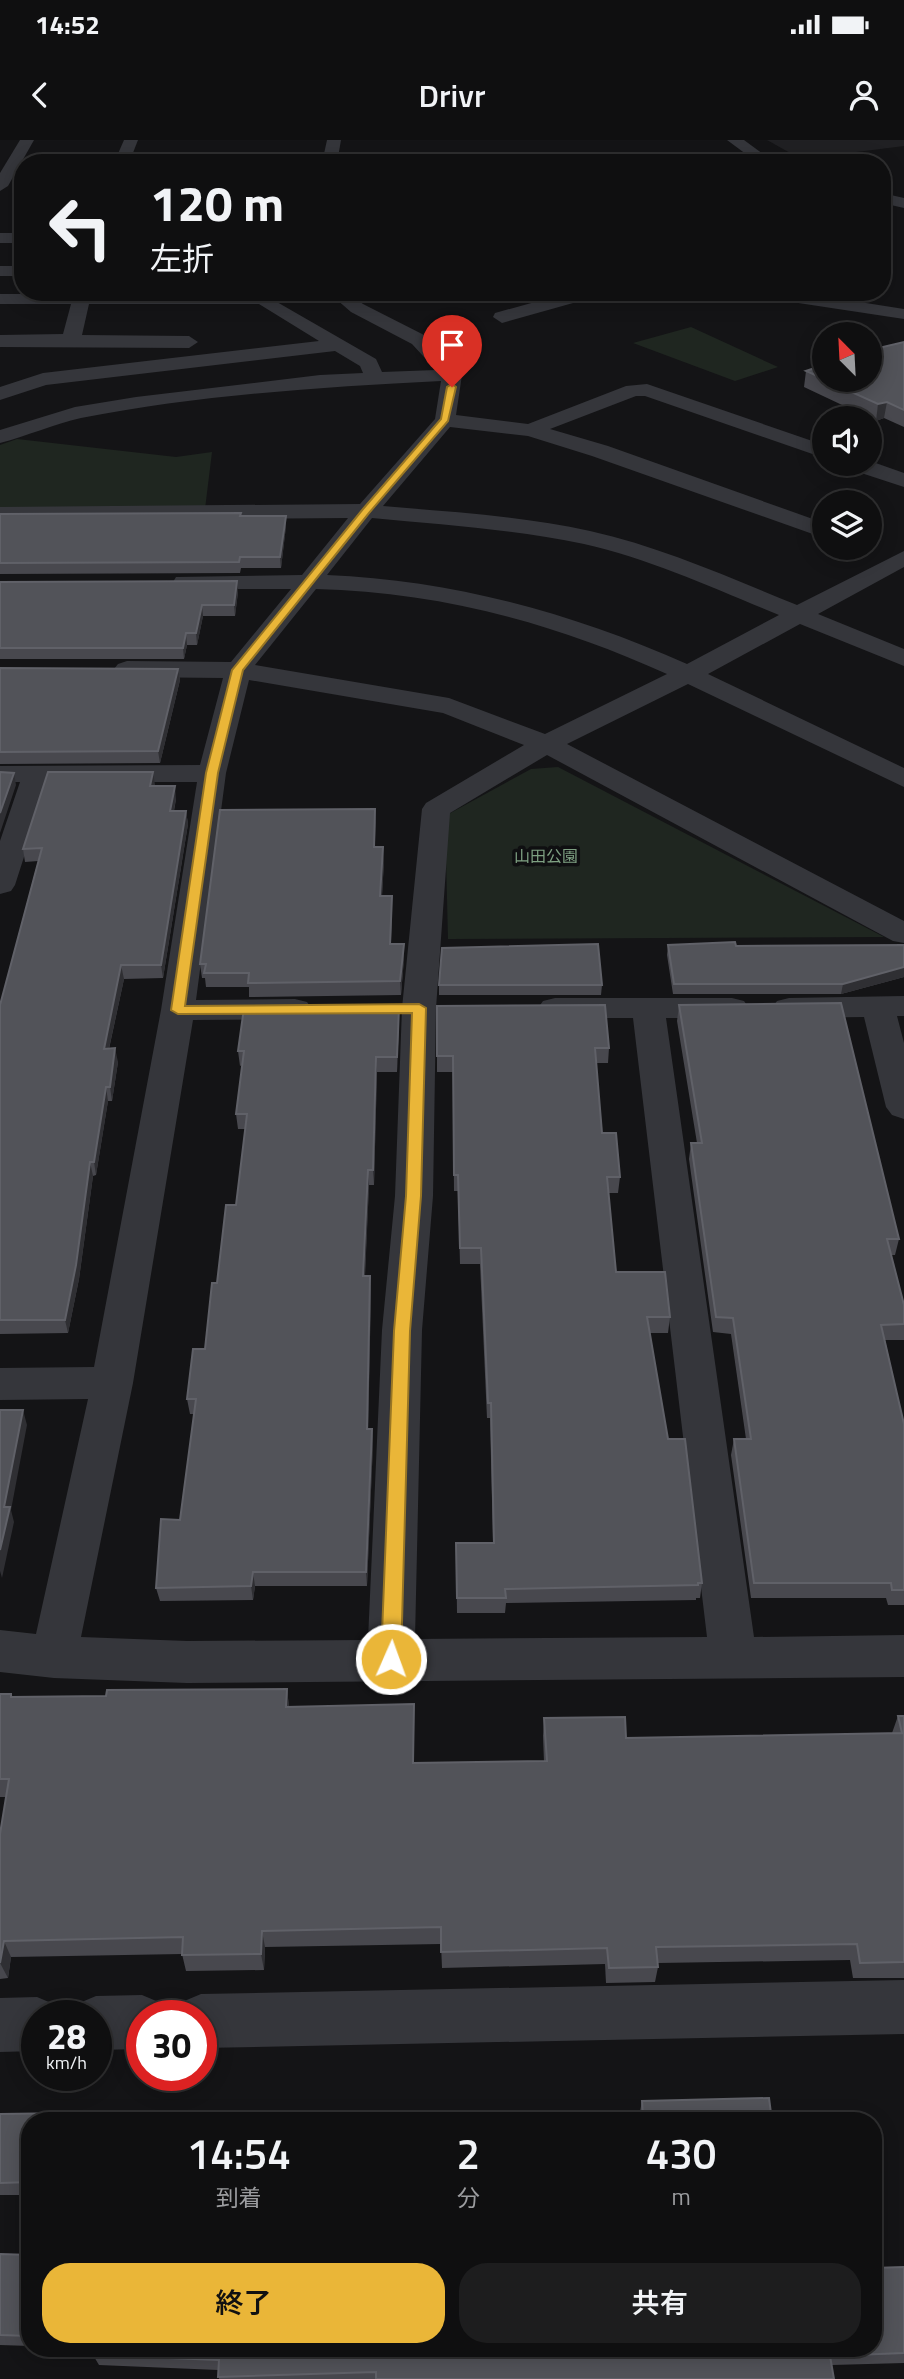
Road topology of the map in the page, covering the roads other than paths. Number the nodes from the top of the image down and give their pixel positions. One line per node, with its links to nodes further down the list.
1 (27, 140): 3 (street)
2 (734, 140): 4 (street)
3 (16, 154)
4 (755, 154)
5 (6, 167): 6 (street)
6 (0, 186)
7 (81, 301): 14 (street)
8 (266, 301): 16 (street)
9 (348, 301): 18 (street)
10 (560, 301): 13 (street)
11 (818, 301): 12 (street)
12 (904, 314)
13 (502, 317)
14 (71, 340): 15 (street); 17 (street)
15 (0, 341)
16 (338, 345): 17 (street); 19 (street)
17 (210, 359): 20 (street)
18 (452, 375): 19 (street); 21 (street)
19 (375, 379): 23 (street)
20 (0, 394)
21 (445, 420): 22 (street); 27 (street)
22 (530, 430): 24 (street); 29 (street)
23 (0, 437)
24 (812, 448)
25 (882, 473): 26 (street)
26 (904, 480)
27 (366, 511): 28 (street); 33 (street); 34 (street)
28 (0, 514)
29 (812, 527)
30 (882, 551): 31 (street)
31 (904, 559): 34 (street)
32 (160, 582): 33 (street)
33 (309, 582): 37 (street); 38 (street)
34 (796, 615): 35 (street); 38 (street)
35 (904, 658)
36 (98, 669): 37 (street)
37 (238, 670): 39 (street); 40 (street)
38 (686, 675): 39 (street); 43 (street)
39 (546, 744): 45 (street); 58 (street)
40 (212, 773): 42 (street); 50 (street)
41 (0, 774): 42 (street)
42 (37, 774): 44 (street)
43 (904, 779)
44 (0, 885)
45 (904, 934)
46 (891, 1007): 48 (street); 51 (street)
47 (527, 1008): 48 (street)
48 (648, 1008): 57 (street)
49 (325, 1009): 50 (street)
50 (178, 1010): 52 (street)
51 (904, 1107)
52 (112, 1383): 53 (street); 56 (street)
53 (0, 1384)
54 (0, 1651): 56 (street)
55 (904, 1656): 57 (street)
56 (54, 1657): 58 (street)
57 (733, 1657): 58 (street)
58 (391, 1659)
59 (904, 2007): 60 (street)
60 (217, 2021)
61 (21, 2024): 62 (street)
62 (0, 2025)

